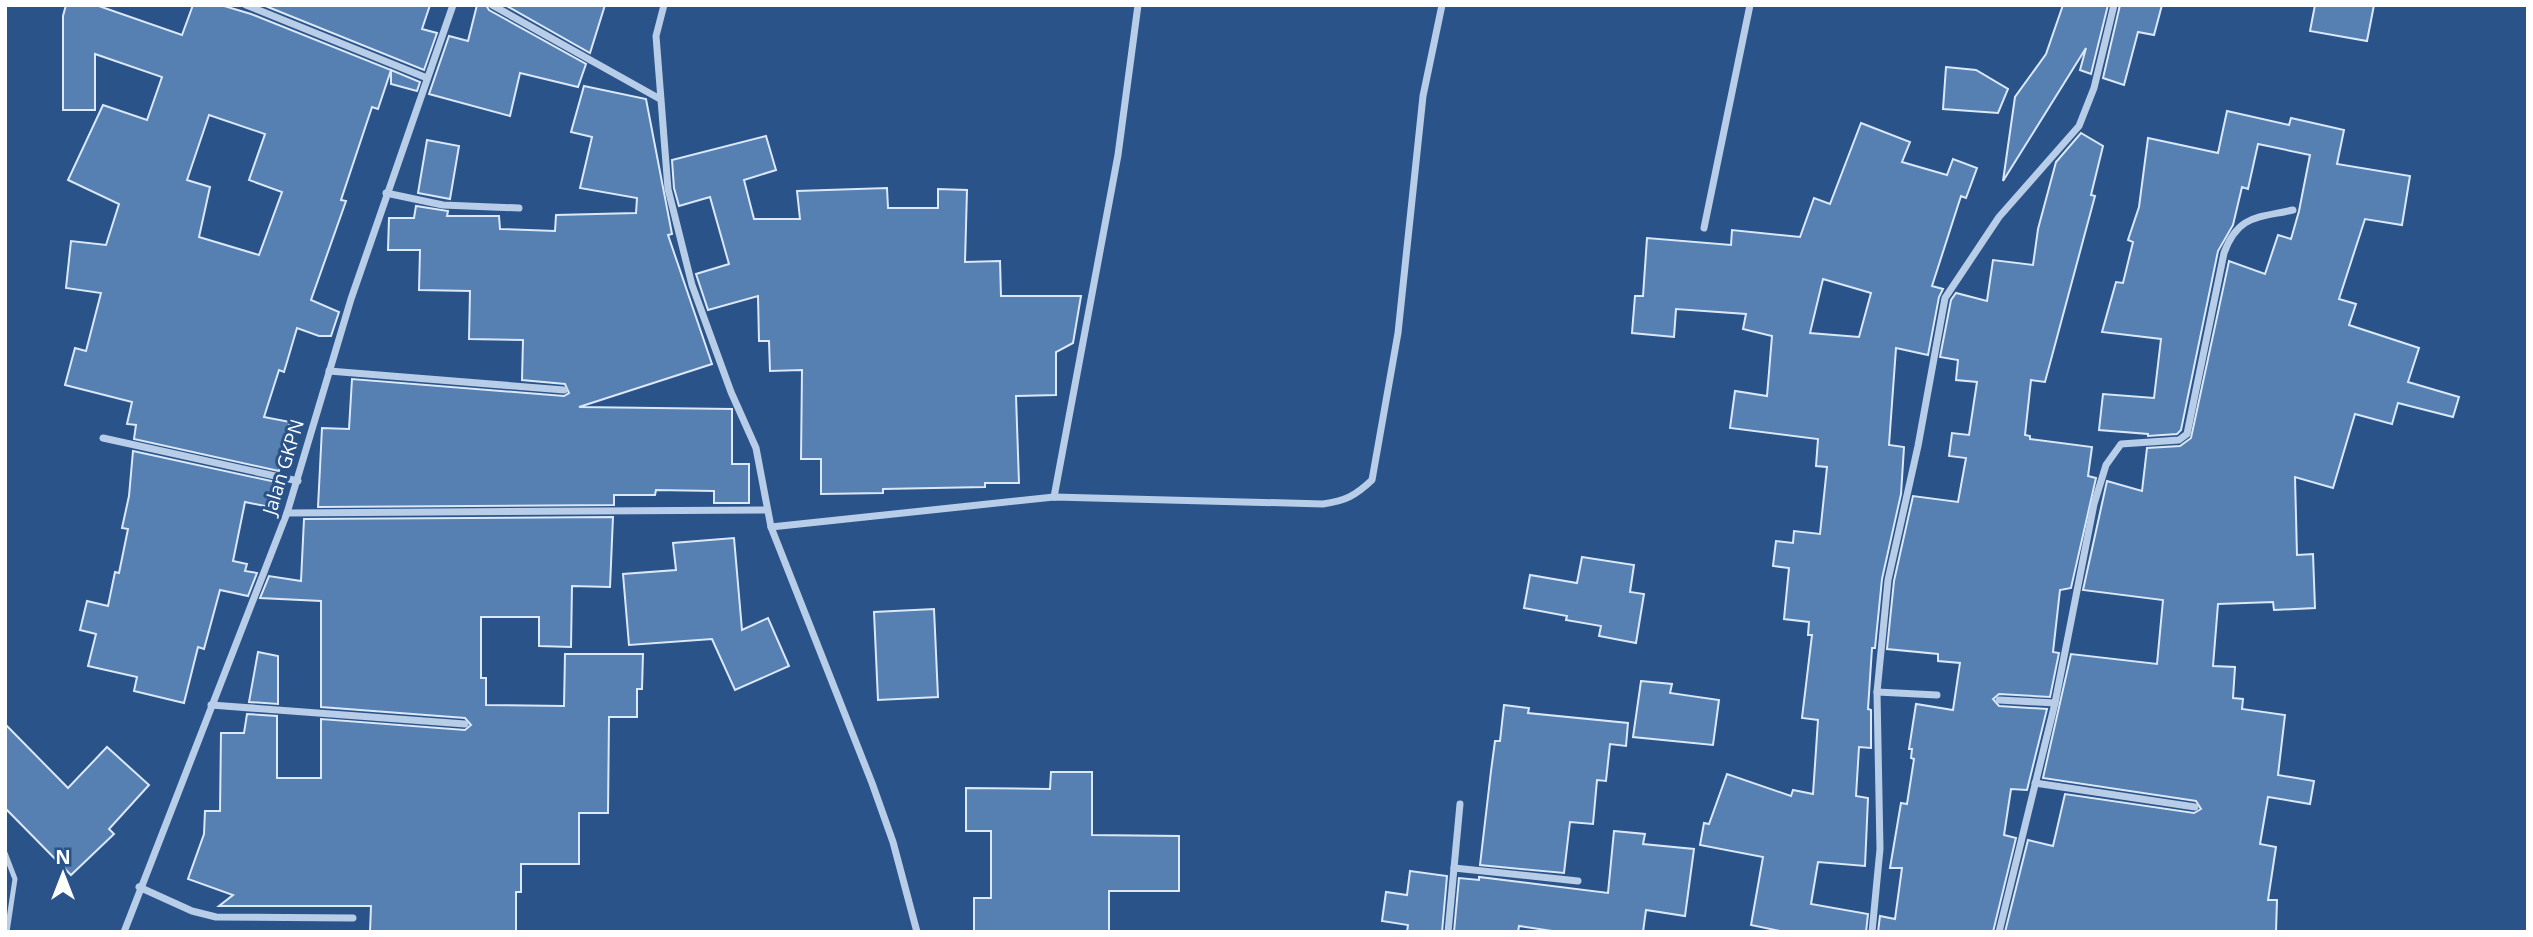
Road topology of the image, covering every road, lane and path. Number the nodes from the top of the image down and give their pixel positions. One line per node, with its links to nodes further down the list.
1 (246, 5): 9 (street)
2 (453, 5): 9 (street, Jalan GKPN)
3 (492, 5): 10 (street)
4 (664, 5): 10 (street)
5 (1138, 5): 19 (street)
6 (1441, 5): 19 (street)
7 (1750, 5): 14 (street)
8 (2114, 5): 23 (street)
9 (427, 78): 11 (street, Jalan GKPN)
10 (660, 99): 20 (street)
11 (386, 193): 12 (street); 15 (street, Jalan GKPN)
12 (520, 208)
13 (2293, 210): 26 (street)
14 (1704, 228)
15 (329, 371): 16 (street); 18 (street, Jalan GKPN)
16 (564, 390)
17 (103, 438): 18 (street)
18 (298, 481): 21 (street, Jalan GKPN)
19 (1054, 497): 22 (street)
20 (766, 510): 21 (street); 22 (street)
21 (287, 513): 27 (street, Jalan GKPN)
22 (771, 527): 39 (street)
23 (1877, 692): 24 (street); 41 (street)
24 (1937, 695)
25 (1999, 699): 26 (street)
26 (2055, 703): 29 (street)
27 (211, 705): 28 (street); 35 (street, Jalan GKPN)
28 (465, 724)
29 (2035, 783): 31 (street); 42 (street)
30 (1460, 804): 33 (street)
31 (2194, 807)
32 (5, 853): 37 (lane)
33 (1454, 868): 34 (street); 40 (street)
34 (1578, 881)
35 (139, 887): 36 (street); 38 (street, Jalan GKPN)
36 (354, 918)
37 (7, 932)
38 (124, 932)
39 (917, 932)
40 (1448, 932)
41 (1872, 932)
42 (1999, 932)

